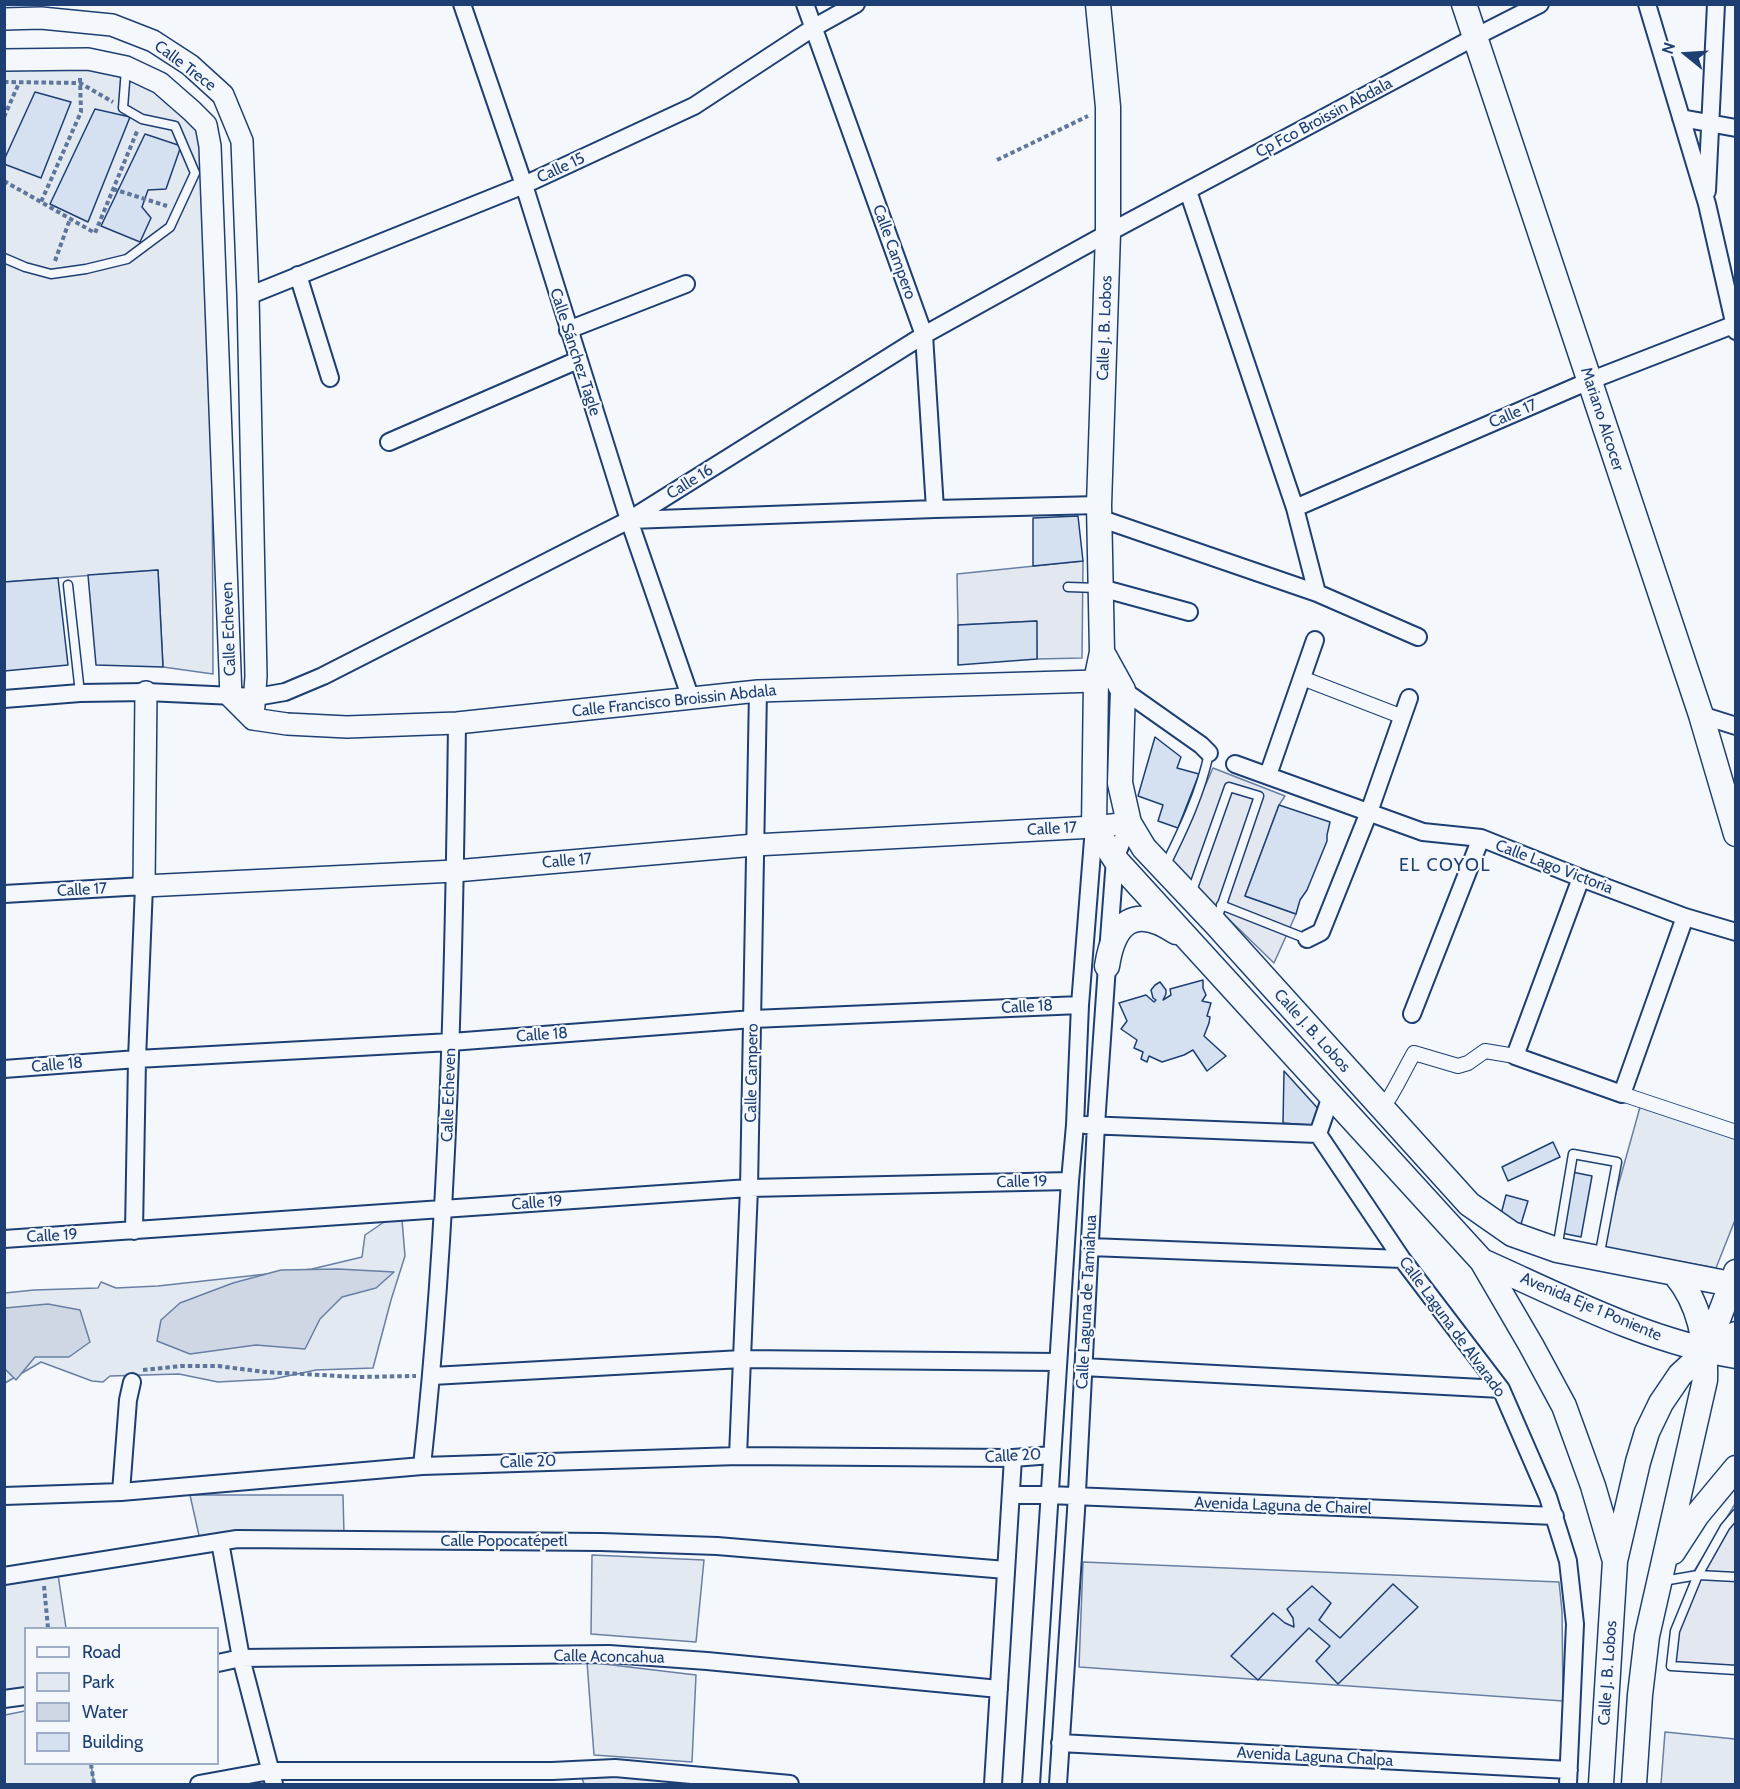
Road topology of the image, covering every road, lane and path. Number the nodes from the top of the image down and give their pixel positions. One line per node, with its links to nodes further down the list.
1 (462, 4): 28 (street, Calle Sánchez Tagle)
2 (805, 4): 10 (street, Calle Campero)
3 (856, 4): 10 (street, Calle 15)
4 (1098, 4): 19 (main road, Calle J. B. Lobos)
5 (1464, 4): 11 (main road, Mariano Alcocer)
6 (1540, 4): 11 (street, Cp Fco Broissin Abdala)
7 (1647, 4): 22 (street)
8 (1716, 4): 24 (street)
9 (4, 20): 18 (street, Calle Trece)
10 (813, 28): 28 (street, Calle 15); 43 (street, Calle Campero)
11 (1475, 37): 30 (street, Cp Fco Broissin Abdala); 46 (main road, Mariano Alcocer)
12 (79, 59): 13 (street, Calle Echeven); 14 (street, Calle Echeven); 17 (path)
13 (4, 60)
14 (126, 67): 20 (lane); 49 (street, Calle Echeven)
15 (4, 82): 16 (path)
16 (18, 83): 17 (path); 21 (path)
17 (80, 83): 20 (path); 31 (path)
18 (223, 95): 40 (street, Calle Echeven)
19 (1108, 107): 26 (path); 35 (main road, Calle J. B. Lobos)
20 (123, 108): 23 (lane)
21 (4, 117)
22 (1681, 118): 24 (street); 32 (street)
23 (142, 119): 29 (path); 33 (lane)
24 (1710, 123): 25 (street); 32 (street)
25 (1736, 128)
26 (997, 160)
27 (4, 181): 31 (path)
28 (524, 185): 38 (street, Calle 15); 42 (street, Calle Sánchez Tagle)
29 (113, 189): 33 (path); 34 (path)
30 (1188, 191): 35 (street, Cp Fco Broissin Abdala); 50 (street)
31 (41, 202): 34 (path)
32 (1707, 204): 41 (street)
33 (178, 210): 37 (lane)
34 (70, 219): 37 (path)
35 (1108, 233): 43 (street, Calle 16); 52 (main road, Calle J. B. Lobos)
36 (4, 258): 37 (lane)
37 (51, 274)
38 (298, 275): 40 (street, Calle 15); 45 (street)
39 (686, 284): 42 (street)
40 (248, 296): 48 (street, Calle Echeven)
41 (1734, 328): 46 (street, Calle 17)
42 (568, 330): 44 (street, Calle Sánchez Tagle)
43 (924, 335): 51 (street, Calle Campero); 53 (street, Calle 16)
44 (578, 360): 47 (street); 53 (street, Calle Sánchez Tagle)
45 (330, 378)
46 (1589, 381): 50 (street, Calle 17); 73 (main road, Mariano Alcocer)
47 (389, 442)
48 (252, 502): 49 (street); 69 (street, Calle Echeven)
49 (225, 504): 68 (street, Calle Echeven)
50 (1294, 507): 57 (street)
51 (934, 509): 52 (street); 53 (street)
52 (1099, 512): 56 (main road, Calle J. B. Lobos); 57 (street)
53 (629, 520): 69 (street, Calle 16); 72 (street, Calle Sánchez Tagle)
54 (68, 585): 67 (lane)
55 (1068, 587): 56 (lane)
56 (1101, 588): 58 (street); 61 (main road, Calle J. B. Lobos)
57 (1317, 593): 59 (street)
58 (1189, 612)
59 (1418, 637)
60 (1315, 640): 62 (street)
61 (1102, 652): 63 (main road, Calle J. B. Lobos); 64 (main road, Calle J. B. Lobos)
62 (1302, 678): 74 (street); 80 (street)
63 (1096, 681): 64 (street); 65 (street, Calle Francisco Broissin Abdala); 83 (main road, Calle J. B. Lobos)
64 (1123, 690): 78 (street); 82 (main road, Calle J. B. Lobos)
65 (758, 691): 72 (street, Calle Francisco Broissin Abdala); 86 (street, Calle Campero)
66 (146, 692): 67 (street); 68 (street); 91 (street)
67 (80, 693): 71 (street)
68 (231, 697): 69 (street); 75 (street, Calle Echeven)
69 (256, 697): 75 (street, Calle Echeven)
70 (1410, 698): 74 (street)
71 (4, 699)
72 (691, 699): 76 (street, Calle Francisco Broissin Abdala)
73 (1701, 716): 77 (street); 84 (main road, Mariano Alcocer)
74 (1403, 717): 81 (street)
75 (253, 719): 76 (street, Calle Francisco Broissin Abdala)
76 (457, 723): 89 (street, Calle Echeven)
77 (1736, 726)
78 (1209, 753): 88 (lane)
79 (1235, 764): 80 (street, Calle Lago Victoria)
80 (1268, 775): 81 (street, Calle Lago Victoria)
81 (1369, 812): 85 (street, Calle Lago Victoria); 97 (street)
82 (1129, 822): 83 (street, Calle 17); 87 (street, Calle Laguna de Tamiahua); 88 (main road, Calle J. B. Lobos)
83 (1094, 827): 86 (street, Calle 17); 87 (main road, Calle J. B. Lobos); 100 (street, Calle Laguna de Tamiahua)
84 (1736, 834)
85 (1481, 838): 90 (street, Calle Lago Victoria); 101 (street)
86 (755, 845): 89 (street, Calle 17); 102 (street, Calle Campero)
87 (1115, 859): 98 (main road, Calle J. B. Lobos); 99 (street, Calle Laguna de Tamiahua)
88 (1163, 869): 93 (main road, Calle J. B. Lobos)
89 (455, 871): 91 (street, Calle 17); 103 (street, Calle Echeven)
90 (1581, 878): 95 (street, Calle Lago Victoria); 104 (street)
91 (144, 886): 92 (street, Calle 17); 105 (street)
92 (4, 894)
93 (1190, 898): 94 (main road, Calle J. B. Lobos); 94 (lane)
94 (1218, 914): 97 (lane); 109 (main road, Calle J. B. Lobos)
95 (1685, 917): 96 (street, Calle Lago Victoria); 107 (street)
96 (1736, 932)
97 (1307, 939)
98 (1193, 943): 99 (main road); 108 (main road, Calle J. B. Lobos)
99 (1107, 966): 111 (street, Calle Laguna de Tamiahua)
100 (1080, 1005): 102 (street, Calle 18); 110 (street, Calle Laguna de Tamiahua)
101 (1413, 1014)
102 (753, 1019): 103 (street, Calle 18); 115 (street, Calle Campero)
103 (451, 1042): 105 (street, Calle 18); 116 (street, Calle Echeven)
104 (1515, 1056): 107 (street); 109 (street)
105 (137, 1059): 106 (street, Calle 18); 117 (street)
106 (4, 1069)
107 (1622, 1094): 112 (street)
108 (1332, 1096): 113 (street); 123 (main road, Calle J. B. Lobos)
109 (1382, 1108): 121 (main road, Calle J. B. Lobos)
110 (1075, 1125): 111 (street); 114 (street, Calle Laguna de Tamiahua)
111 (1096, 1125): 113 (street); 119 (street, Calle Laguna de Tamiahua)
112 (1736, 1132)
113 (1318, 1134): 122 (street, Calle Laguna de Alvarado)
114 (1070, 1181): 115 (street, Calle 19); 130 (street, Calle Laguna de Tamiahua)
115 (749, 1188): 116 (street, Calle 19); 129 (street, Calle Campero)
116 (444, 1209): 117 (street, Calle 19); 132 (street, Calle Echeven)
117 (134, 1231): 118 (street, Calle 19)
118 (4, 1239)
119 (1090, 1247): 122 (street); 131 (street, Calle Laguna de Tamiahua)
120 (1601, 1247): 121 (lane)
121 (1557, 1250): 124 (main road, Calle J. B. Lobos)
122 (1402, 1259): 134 (street, Calle Laguna de Alvarado)
123 (1482, 1261): 127 (main road, Avenida Eje 1 Poniente); 150 (main road)
124 (1675, 1274): 125 (main road); 127 (main road)
125 (1734, 1280): 127 (main road)
126 (1736, 1334): 127 (main road)
127 (1706, 1351): 128 (main road, Avenida Eje 1 Poniente); 150 (main road); 156 (main road)
128 (1736, 1356)
129 (742, 1359): 130 (street); 132 (street); 136 (street, Calle Campero)
130 (1058, 1362): 135 (street, Calle Laguna de Tamiahua)
131 (1083, 1367): 134 (street); 144 (street, Calle Laguna de Tamiahua)
132 (432, 1376): 133 (path); 138 (street, Calle Echeven)
133 (132, 1382): 140 (street)
134 (1500, 1389): 146 (street, Calle Laguna de Alvarado)
135 (1052, 1455): 137 (street, Calle 20); 142 (street, Calle Laguna de Tamiahua)
136 (738, 1456): 137 (street, Calle 20); 138 (street, Calle 20)
137 (1013, 1458): 141 (street)
138 (422, 1466): 140 (street, Calle 20)
139 (1736, 1468): 156 (main road)
140 (121, 1492): 143 (street, Calle 20)
141 (1011, 1495): 142 (street, Avenida Laguna de Chairel); 152 (street)
142 (1049, 1495): 144 (street, Avenida Laguna de Chairel); 172 (street, Calle Laguna de Tamiahua)
143 (4, 1496)
144 (1076, 1497): 146 (street, Avenida Laguna de Chairel); 164 (street, Calle Laguna de Tamiahua)
145 (1736, 1514): 147 (lane)
146 (1555, 1516): 166 (street, Calle Laguna de Alvarado)
147 (1725, 1527): 148 (lane); 153 (lane)
148 (1736, 1528)
149 (220, 1542): 151 (street, Calle Popocatépetl); 152 (street, Calle Popocatépetl); 158 (street)
150 (1615, 1561): 174 (main road, Calle J. B. Lobos)
151 (42, 1570): 154 (street, Calle Popocatépetl); 157 (path)
152 (1006, 1570): 161 (street)
153 (1698, 1575): 155 (lane); 156 (lane); 160 (lane)
154 (4, 1576)
155 (1736, 1577)
156 (1659, 1582): 175 (main road, Calle J. B. Lobos)
157 (48, 1627)
158 (241, 1658): 159 (street, Calle Aconcahua); 161 (street, Calle Aconcahua); 167 (street)
159 (219, 1663)
160 (1736, 1670)
161 (999, 1689): 171 (street)
162 (24, 1696): 163 (street)
163 (4, 1699)
164 (1060, 1743): 166 (street, Avenida Laguna Chalpa); 173 (street, Calle Laguna de Tamiahua)
165 (91, 1765): 168 (path)
166 (1569, 1777)
167 (272, 1778): 169 (street); 170 (street)
168 (94, 1785)
169 (199, 1785)
170 (790, 1785)
171 (993, 1785)
172 (1031, 1785)
173 (1058, 1785)
174 (1601, 1785)
175 (1634, 1785)

